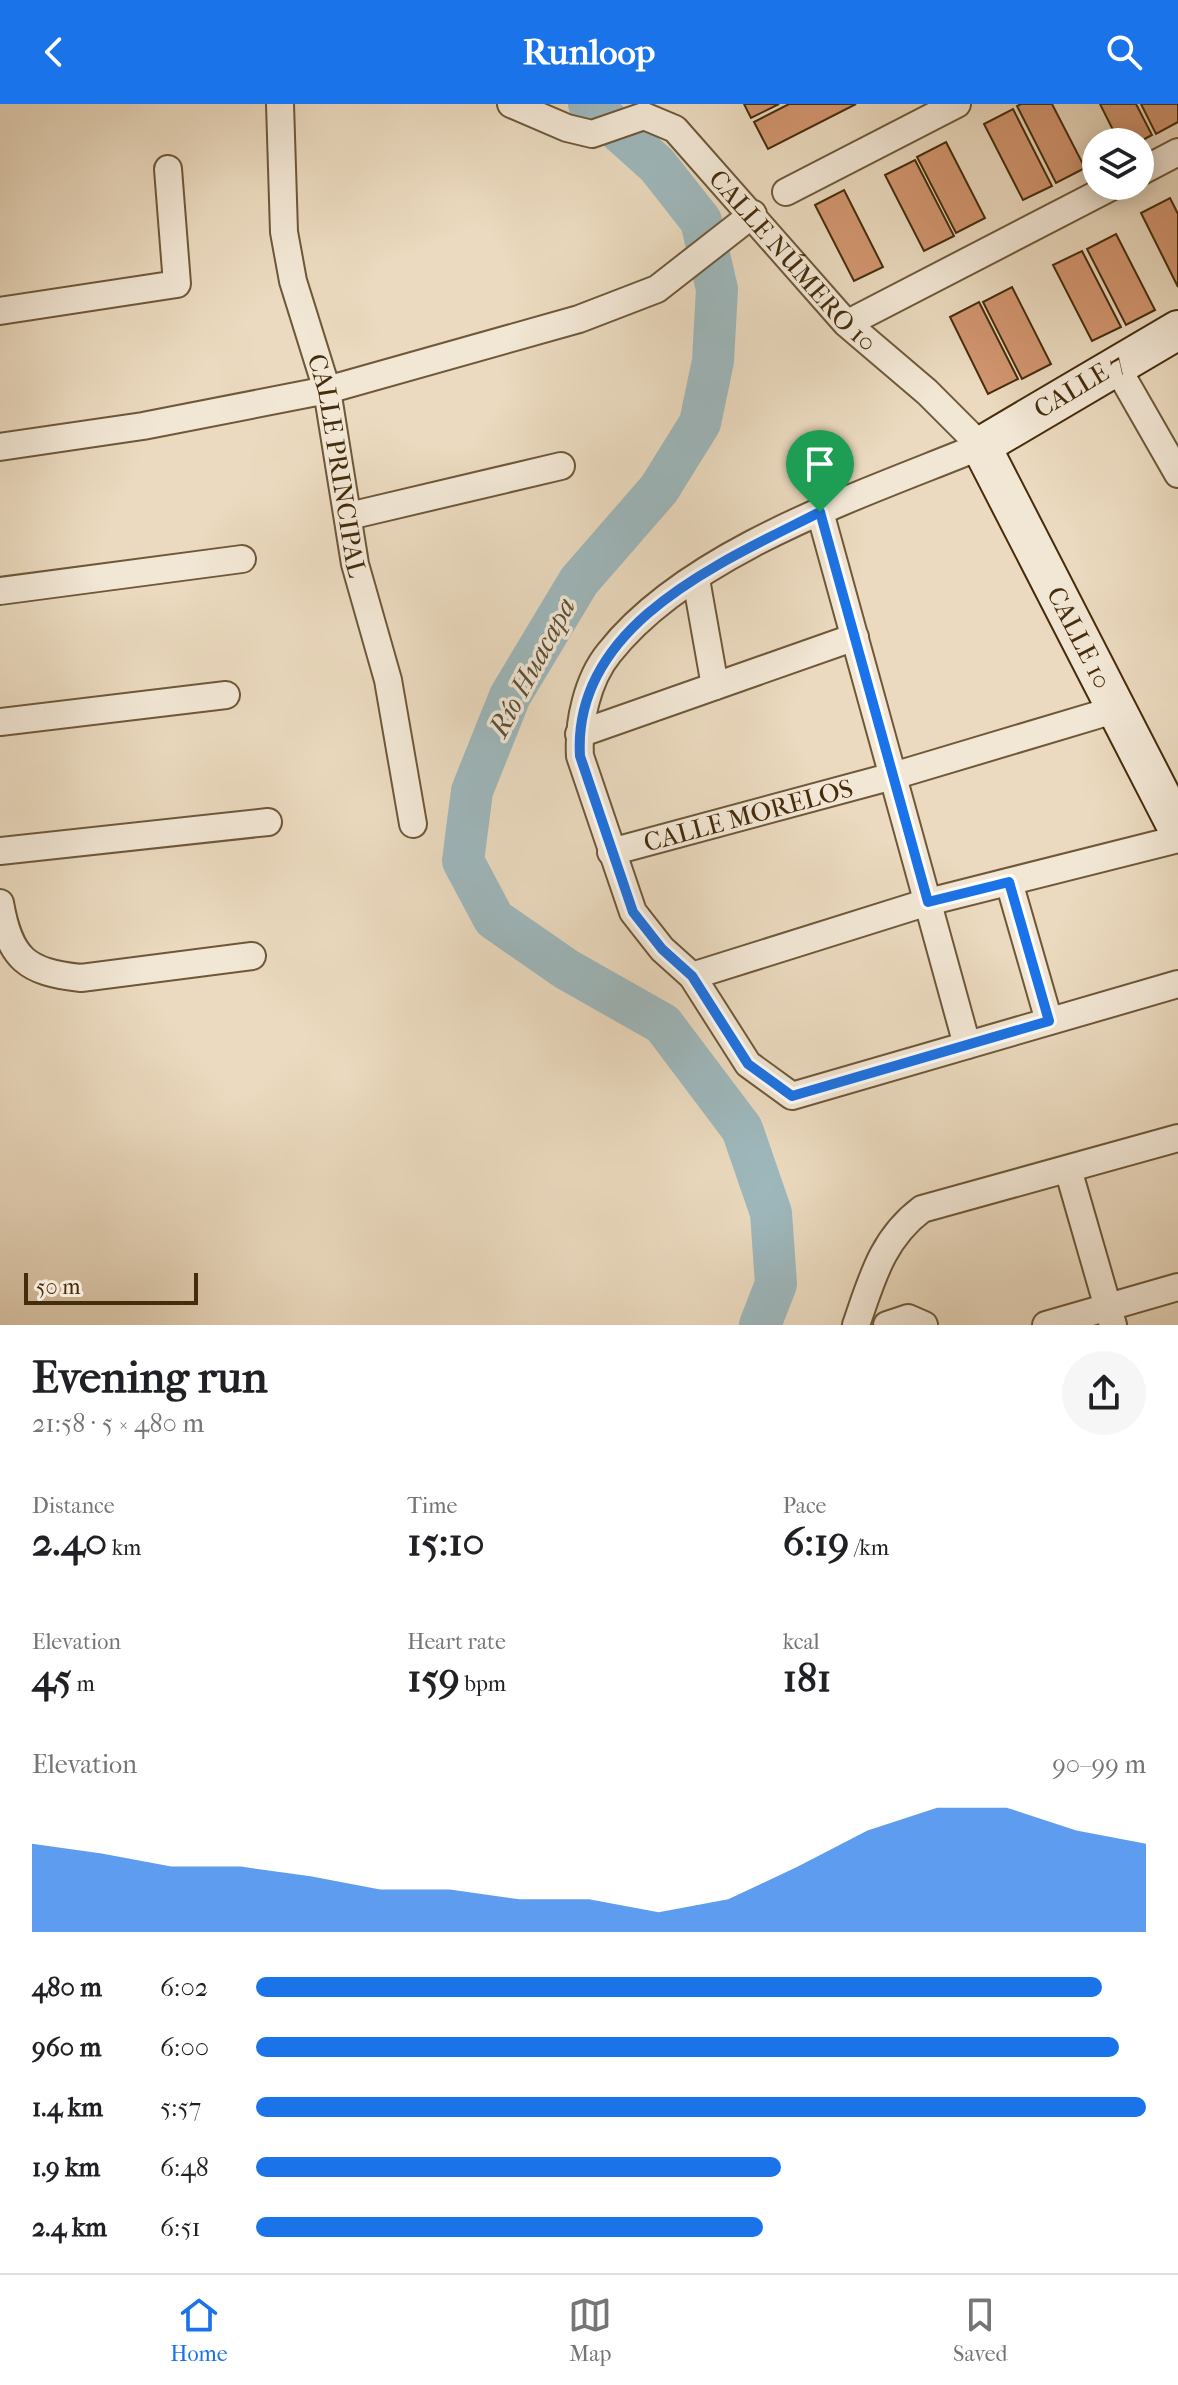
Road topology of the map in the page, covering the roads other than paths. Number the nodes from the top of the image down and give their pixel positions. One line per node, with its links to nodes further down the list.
1 (280, 104): 14 (street, CALLE PRINCIPAL)
2 (511, 104): 9 (street, CALLE NÚMERO 10)
3 (957, 104): 7 (street)
4 (1178, 152): 5 (street)
5 (1154, 165)
6 (168, 169): 10 (street)
7 (786, 192)
8 (1086, 200): 11 (street)
9 (747, 220): 14 (street); 15 (street, CALLE NÚMERO 10)
10 (0, 311)
11 (854, 320)
12 (1178, 330): 13 (street, CALLE 7)
13 (1115, 364): 15 (street, CALLE 7); 18 (street)
14 (327, 390): 16 (street); 20 (street, CALLE PRINCIPAL)
15 (981, 446): 19 (street); 27 (street, CALLE 10)
16 (0, 447)
17 (561, 466): 20 (street)
18 (1178, 474)
19 (820, 512): 22 (street); 24 (street)
20 (349, 516): 32 (street, CALLE PRINCIPAL)
21 (242, 559): 23 (street)
22 (696, 579): 25 (street); 29 (street)
23 (0, 591)
24 (855, 637): 25 (street); 30 (street)
25 (715, 686): 29 (street)
26 (226, 695): 28 (street)
27 (1114, 710): 30 (street, CALLE MORELOS); 33 (street, CALLE 10)
28 (0, 722)
29 (579, 734): 36 (street)
30 (893, 776): 36 (street, CALLE MORELOS); 38 (street)
31 (268, 822): 35 (street)
32 (413, 824)
33 (1178, 829)
34 (1178, 839): 37 (street)
35 (0, 851)
36 (611, 852): 41 (street)
37 (1009, 882): 38 (street); 43 (street)
38 (928, 902): 41 (street); 44 (street)
39 (0, 903): 40 (street)
40 (252, 956)
41 (692, 976): 44 (street)
42 (1178, 984): 43 (street)
43 (1049, 1021): 44 (street)
44 (967, 1045)
45 (1178, 1138): 46 (street)
46 (1068, 1169): 48 (street); 49 (street)
47 (1178, 1287): 48 (street)
48 (1110, 1316): 52 (street)
49 (856, 1325)
50 (887, 1325): 51 (street)
51 (924, 1325)
52 (1046, 1325)

